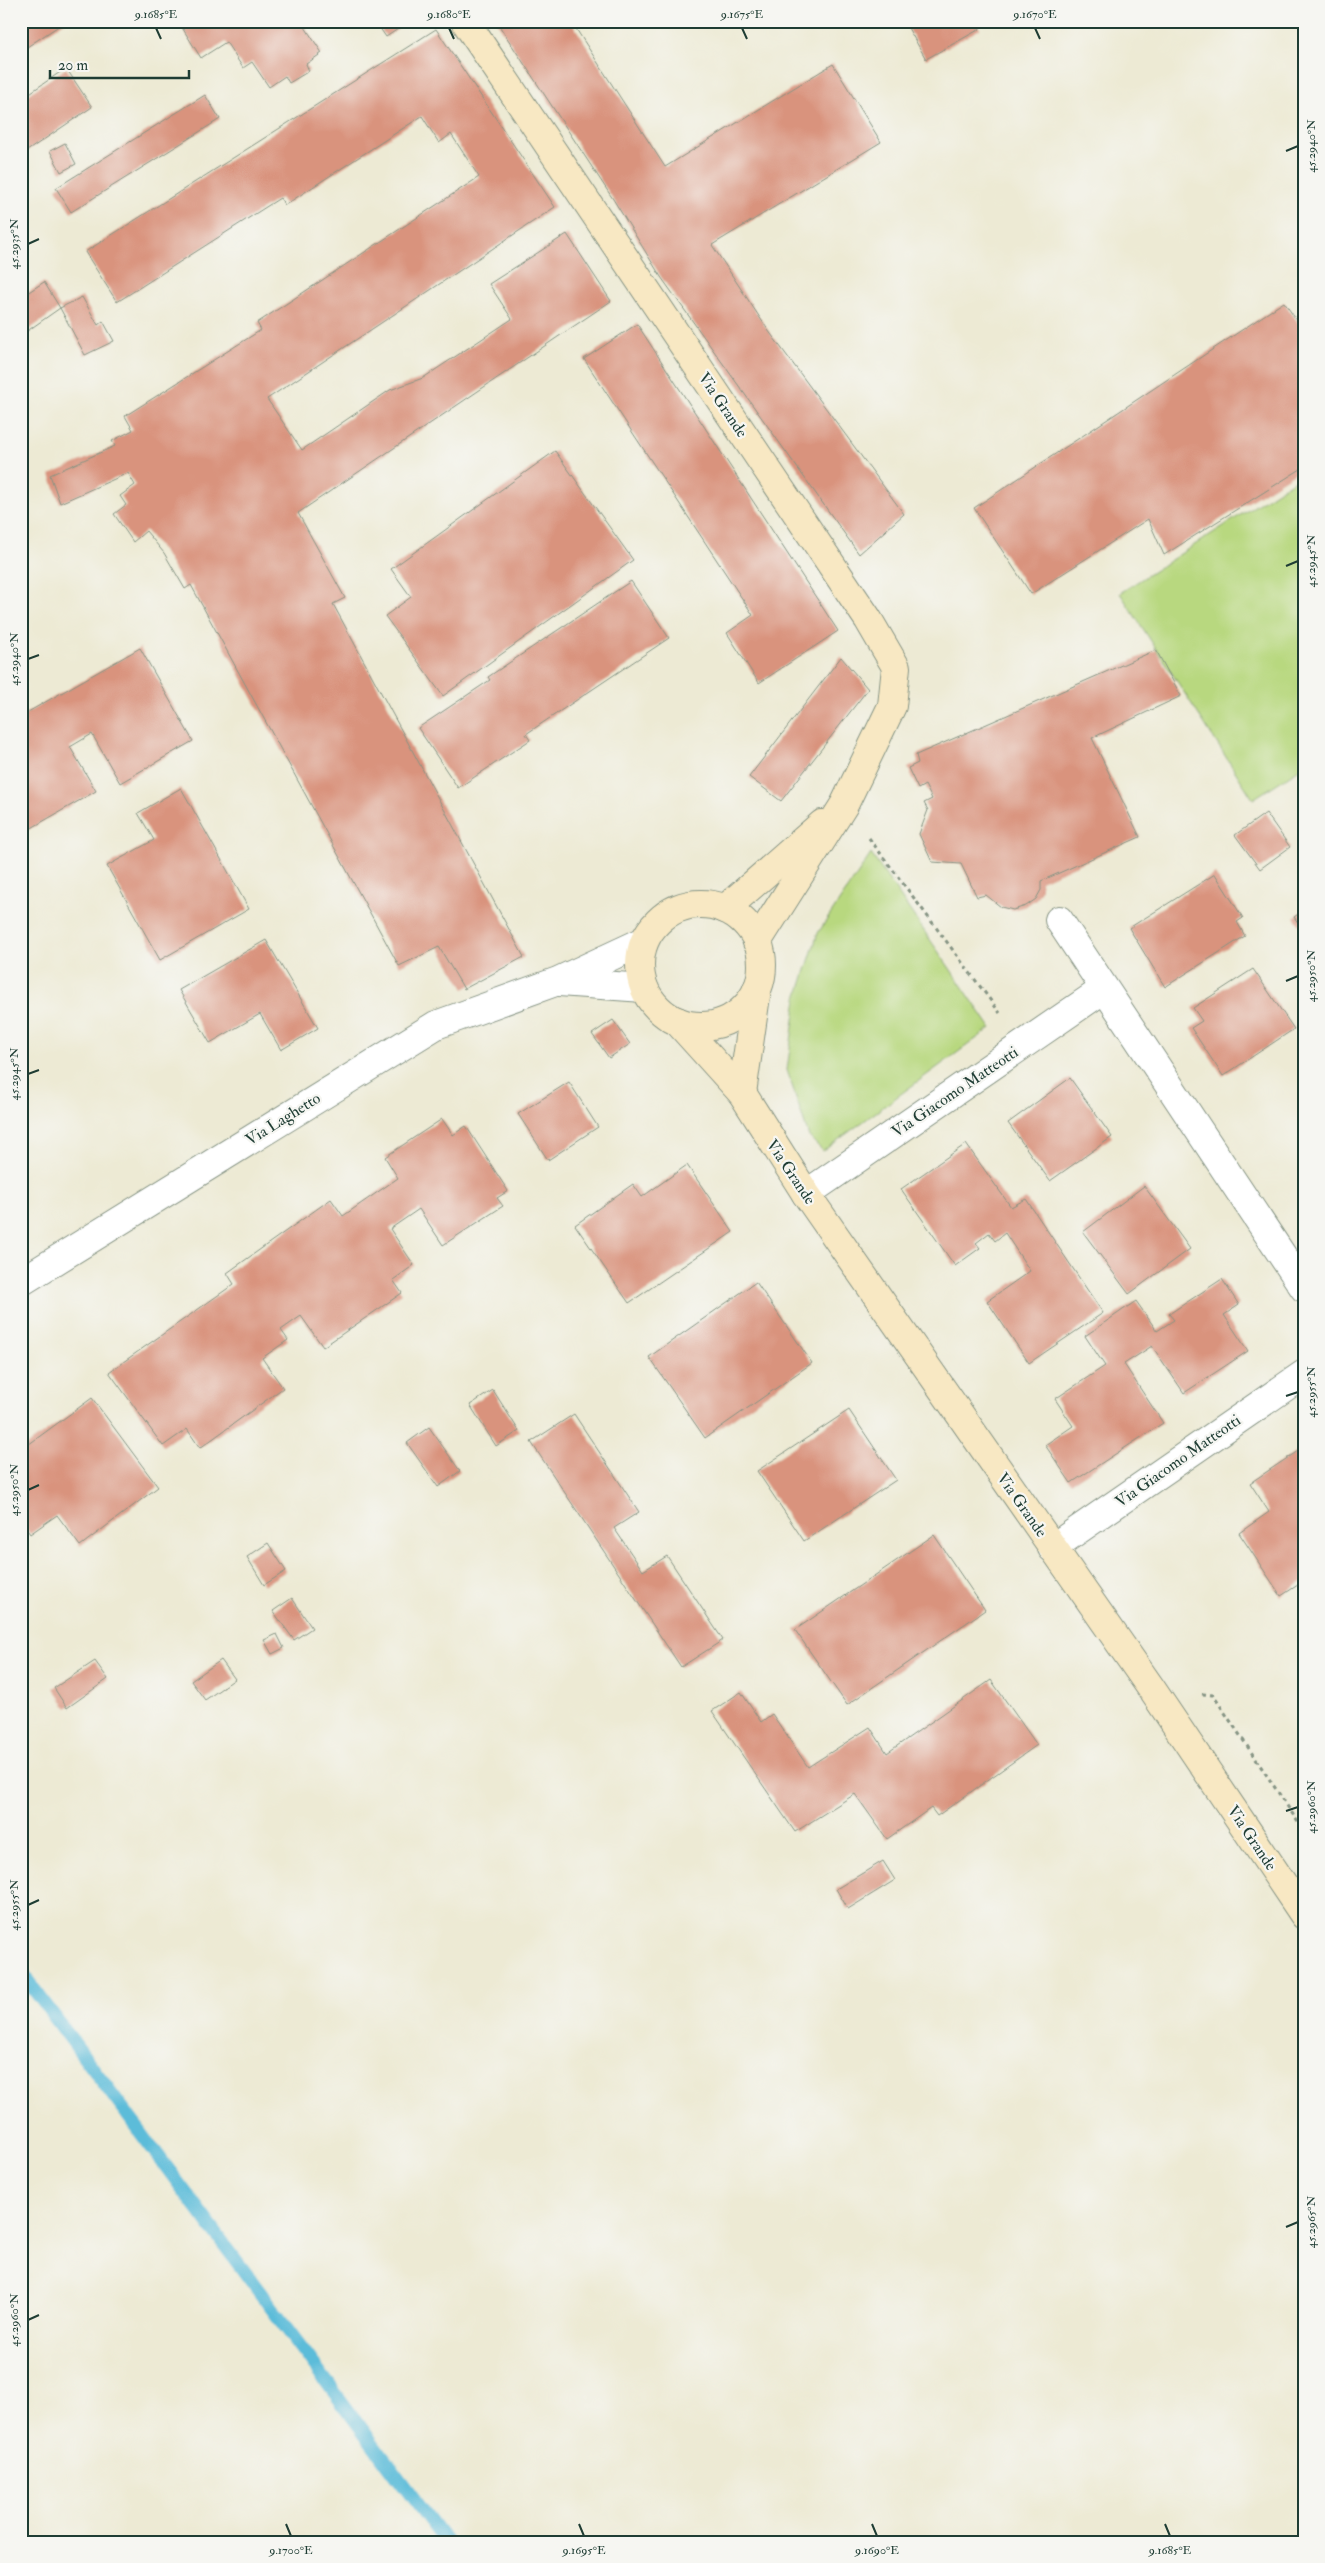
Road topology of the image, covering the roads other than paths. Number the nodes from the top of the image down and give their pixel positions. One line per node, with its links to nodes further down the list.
1 (465, 21): 2 (street, Via Grande)
2 (844, 805): 3 (street, Via Grande); 6 (street, Via Grande)
3 (725, 909): 5 (street); 6 (street)
4 (1058, 920): 10 (street)
5 (644, 941): 7 (street, Via Laghetto); 8 (street)
6 (757, 942): 9 (street)
7 (558, 982): 8 (street, Via Laghetto); 14 (street, Via Laghetto)
8 (644, 988): 11 (street)
9 (757, 989): 11 (street); 12 (street)
10 (1104, 989): 13 (street, Via Giacomo Matteotti); 15 (street)
11 (677, 1021): 12 (street, Via Grande)
12 (742, 1093): 13 (street, Via Grande)
13 (806, 1194): 17 (street, Via Grande)
14 (21, 1282)
15 (1304, 1288)
16 (1304, 1374): 17 (street, Via Giacomo Matteotti)
17 (1052, 1548): 18 (street, Via Grande)
18 (1304, 1915)

